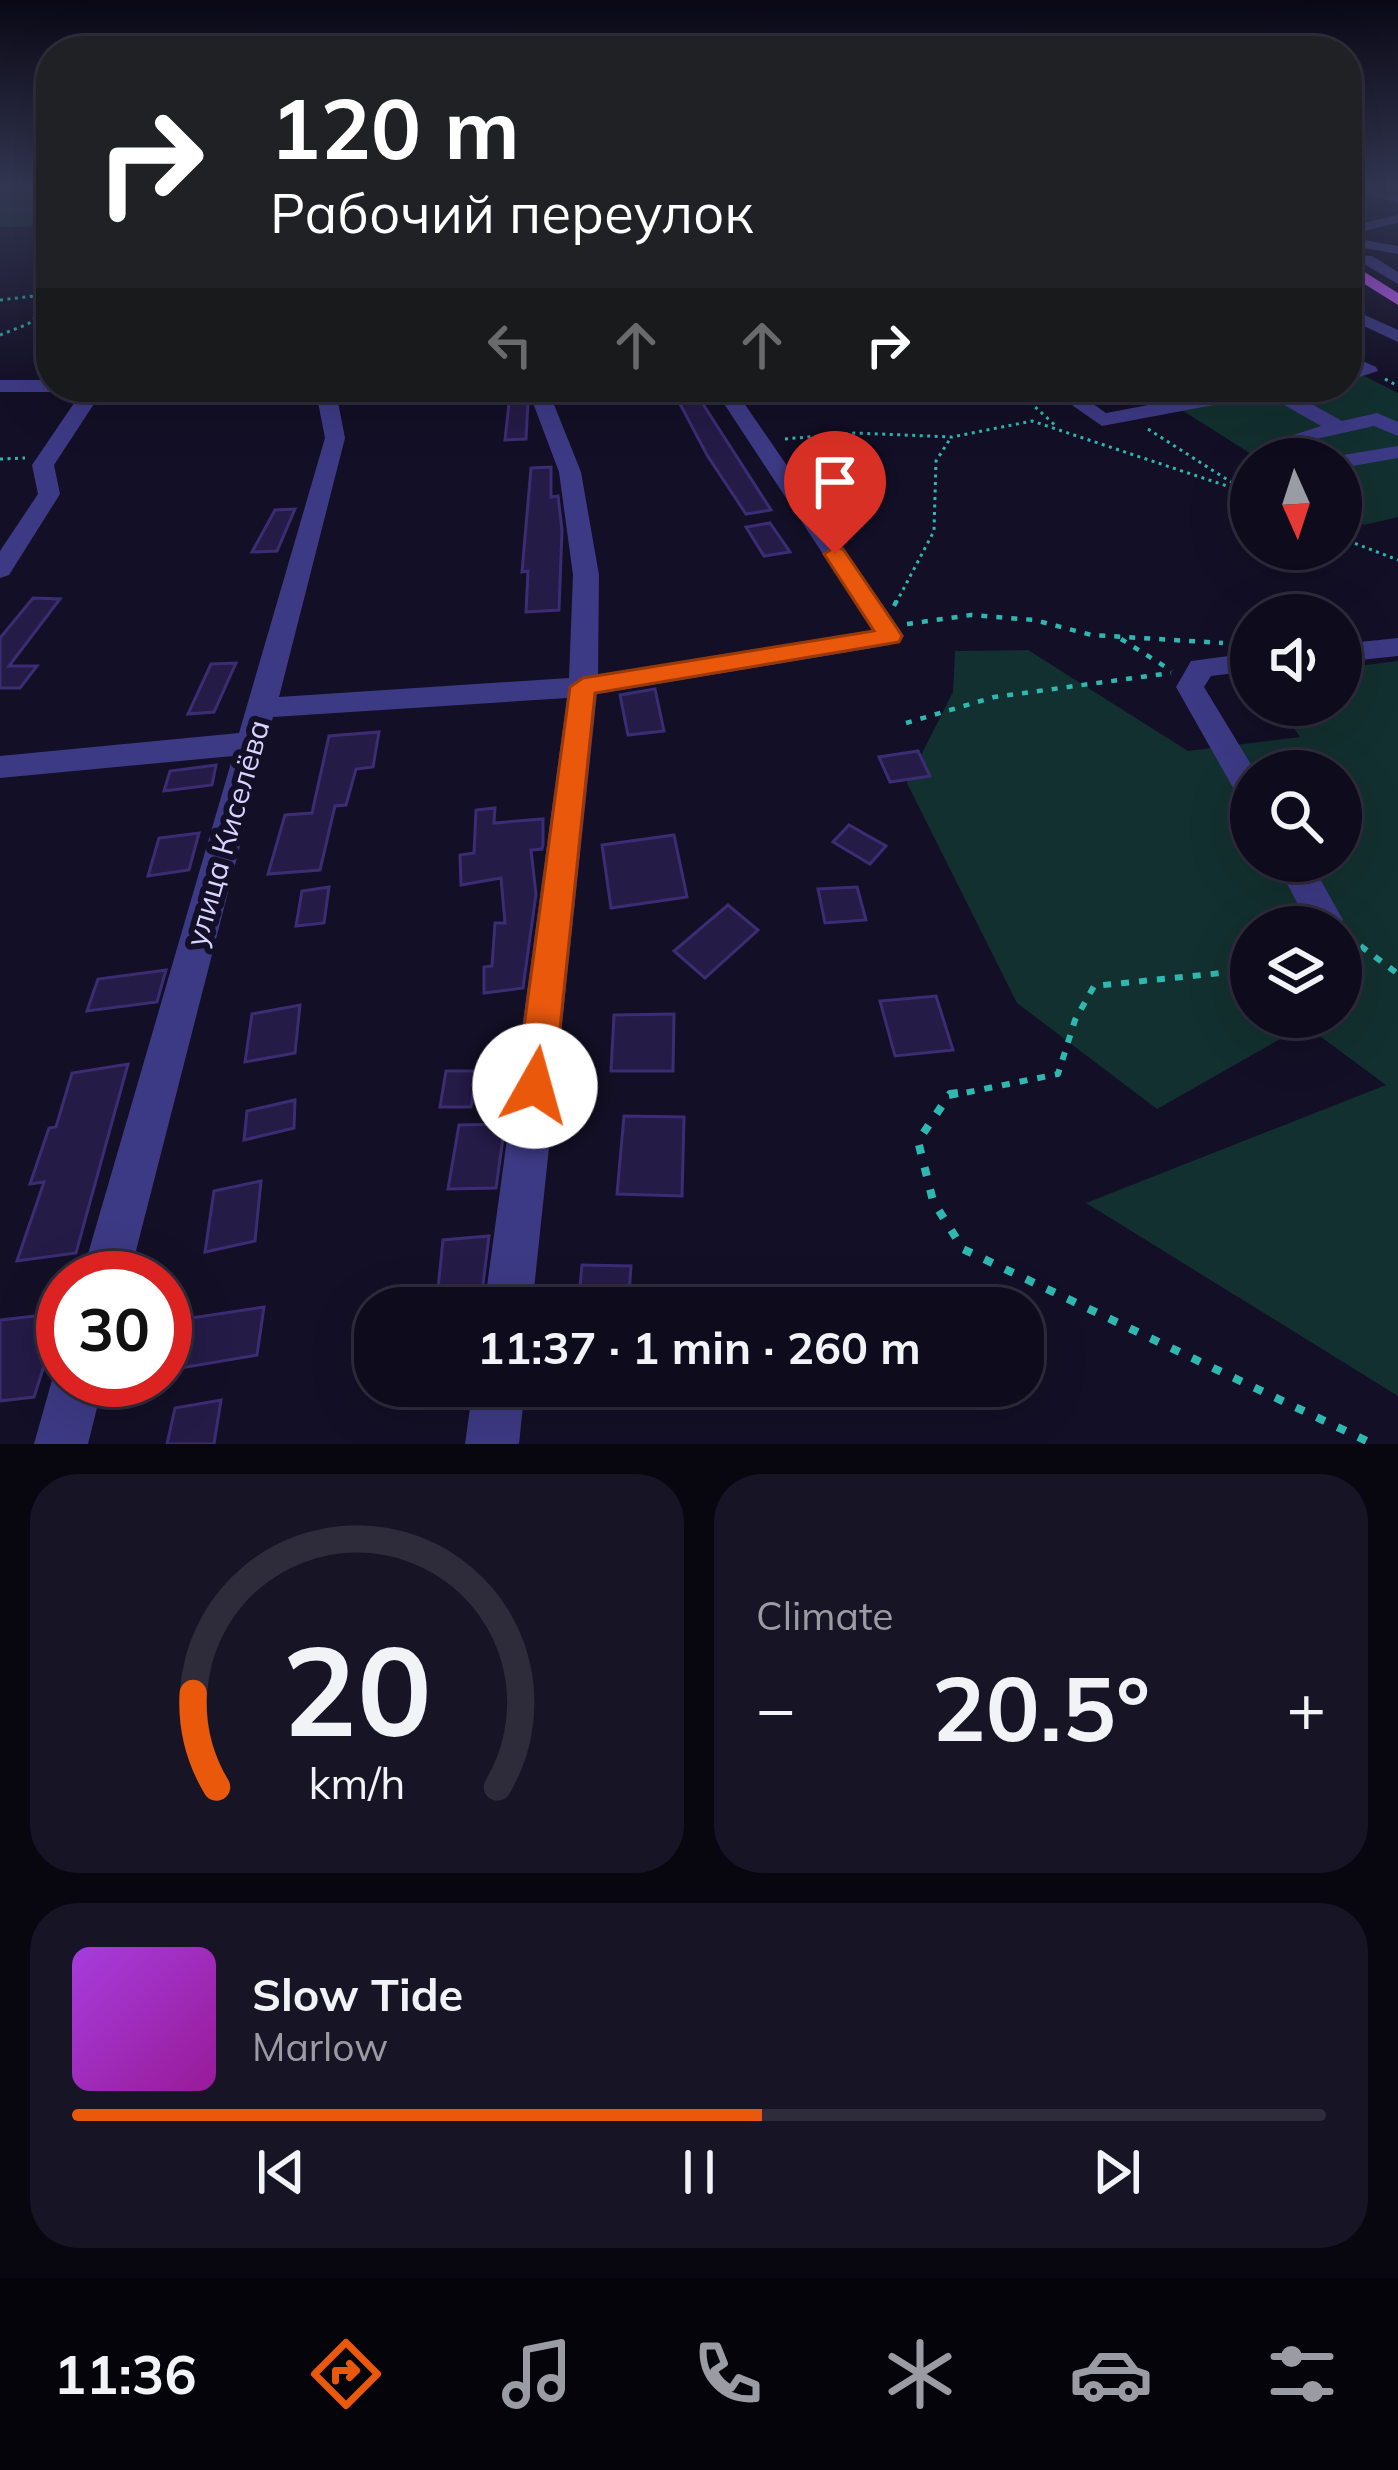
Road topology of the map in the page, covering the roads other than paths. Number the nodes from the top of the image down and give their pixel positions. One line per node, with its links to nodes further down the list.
1 (1362, 261): 2 (street)
2 (1398, 279)
3 (1362, 282): 4 (main road)
4 (1398, 300)
5 (1362, 319): 6 (street)
6 (1398, 337)
7 (0, 386): 8 (street)
8 (36, 386)
9 (84, 402): 23 (street)
10 (322, 402): 28 (street, улица Киселёва)
11 (543, 402): 27 (street)
12 (734, 402): 27 (street)
13 (1078, 402): 17 (street)
14 (1156, 402): 17 (street)
15 (1186, 402): 17 (street)
16 (1294, 402): 18 (street)
17 (1165, 408)
18 (1338, 428): 19 (street); 20 (street)
19 (1398, 430)
20 (1299, 438)
21 (1395, 456): 22 (street)
22 (1362, 457)
23 (0, 569)
24 (1398, 647): 25 (street)
25 (1362, 651)
26 (1230, 656): 30 (street)
27 (583, 687): 28 (street); 33 (street)
28 (264, 708): 29 (street, улица Киселёва)
29 (249, 743): 31 (street); 32 (street, улица Киселёва)
30 (1230, 755)
31 (0, 767)
32 (112, 1251)
33 (511, 1287)
34 (71, 1407): 36 (street)
35 (496, 1407): 37 (street)
36 (61, 1444)
37 (492, 1444)

